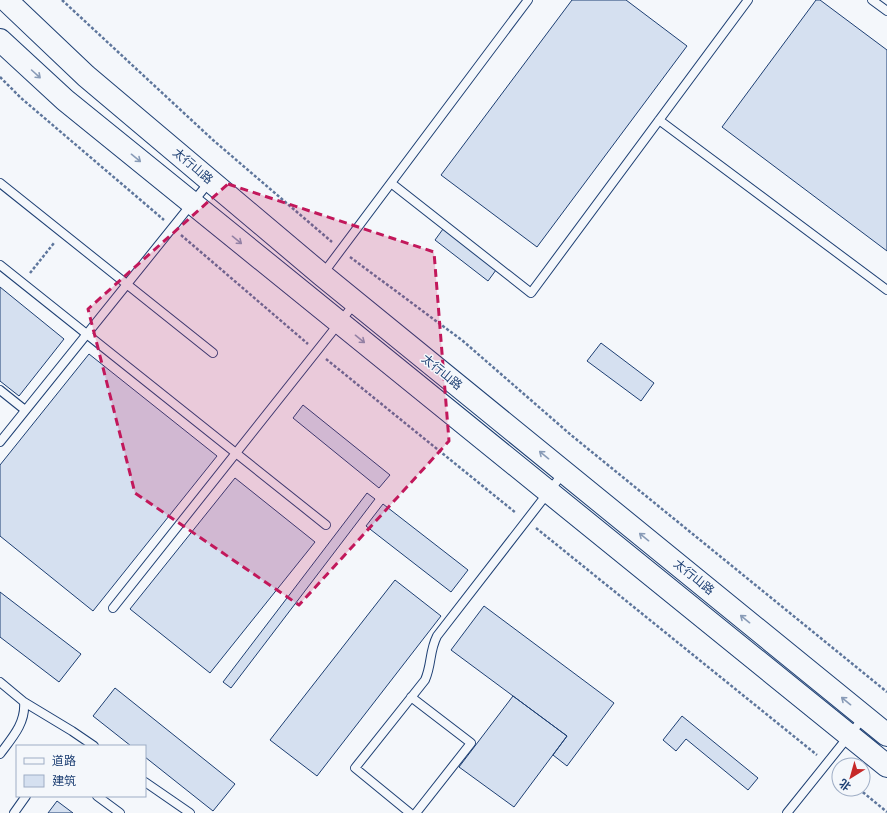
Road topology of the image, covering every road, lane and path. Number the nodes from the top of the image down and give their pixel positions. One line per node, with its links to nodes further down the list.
1 (6, 0): 10 (street, 太行山路)
2 (62, 0): 16 (path)
3 (528, 0): 12 (lane)
4 (748, 0): 9 (lane)
5 (872, 0): 6 (lane)
6 (887, 11)
7 (4, 44): 13 (street, one-way to 13)
8 (0, 77): 14 (path)
9 (659, 120): 12 (lane); 21 (lane)
10 (210, 181): 13 (lane); 18 (street, 太行山路)
11 (0, 183): 15 (lane)
12 (391, 183): 16 (lane)
13 (192, 203): 14 (lane); 23 (street, one-way to 23)
14 (172, 228): 20 (lane); 25 (path)
15 (63, 232): 19 (path); 20 (lane)
16 (341, 250): 18 (lane); 37 (path)
17 (0, 265): 19 (lane)
18 (322, 275): 22 (street, 太行山路)
19 (22, 283): 24 (lane)
20 (127, 284): 24 (lane); 26 (lane)
21 (887, 290)
22 (356, 302): 23 (lane); 31 (street, 太行山路, one-way to 22)
23 (340, 323): 25 (lane); 32 (street, one-way to 32)
24 (87, 334): 28 (lane); 30 (lane)
25 (317, 352): 30 (lane); 33 (path)
26 (213, 353)
27 (0, 390): 28 (lane)
28 (25, 410): 29 (lane)
29 (0, 442)
30 (236, 453): 34 (lane); 35 (lane)
31 (564, 472): 32 (lane); 40 (street, 太行山路, one-way to 31)
32 (548, 492): 33 (lane); 42 (street)
33 (526, 521): 38 (lane); 45 (path)
34 (326, 525)
35 (113, 608)
36 (0, 682): 39 (lane)
37 (887, 692)
38 (411, 697): 55 (lane); 56 (lane)
39 (24, 702): 43 (lane); 44 (lane)
40 (865, 716): 41 (street, 太行山路); 42 (lane)
41 (887, 735)
42 (849, 736): 45 (lane); 46 (street)
43 (93, 745)
44 (0, 754)
45 (827, 763): 57 (lane)
46 (887, 766)
47 (146, 783): 54 (lane)
48 (25, 797): 52 (lane)
49 (98, 797): 53 (lane)
50 (869, 797): 51 (path)
51 (887, 812)
52 (14, 813)
53 (120, 813)
54 (190, 813)
55 (410, 813)
56 (416, 813)
57 (787, 813)

